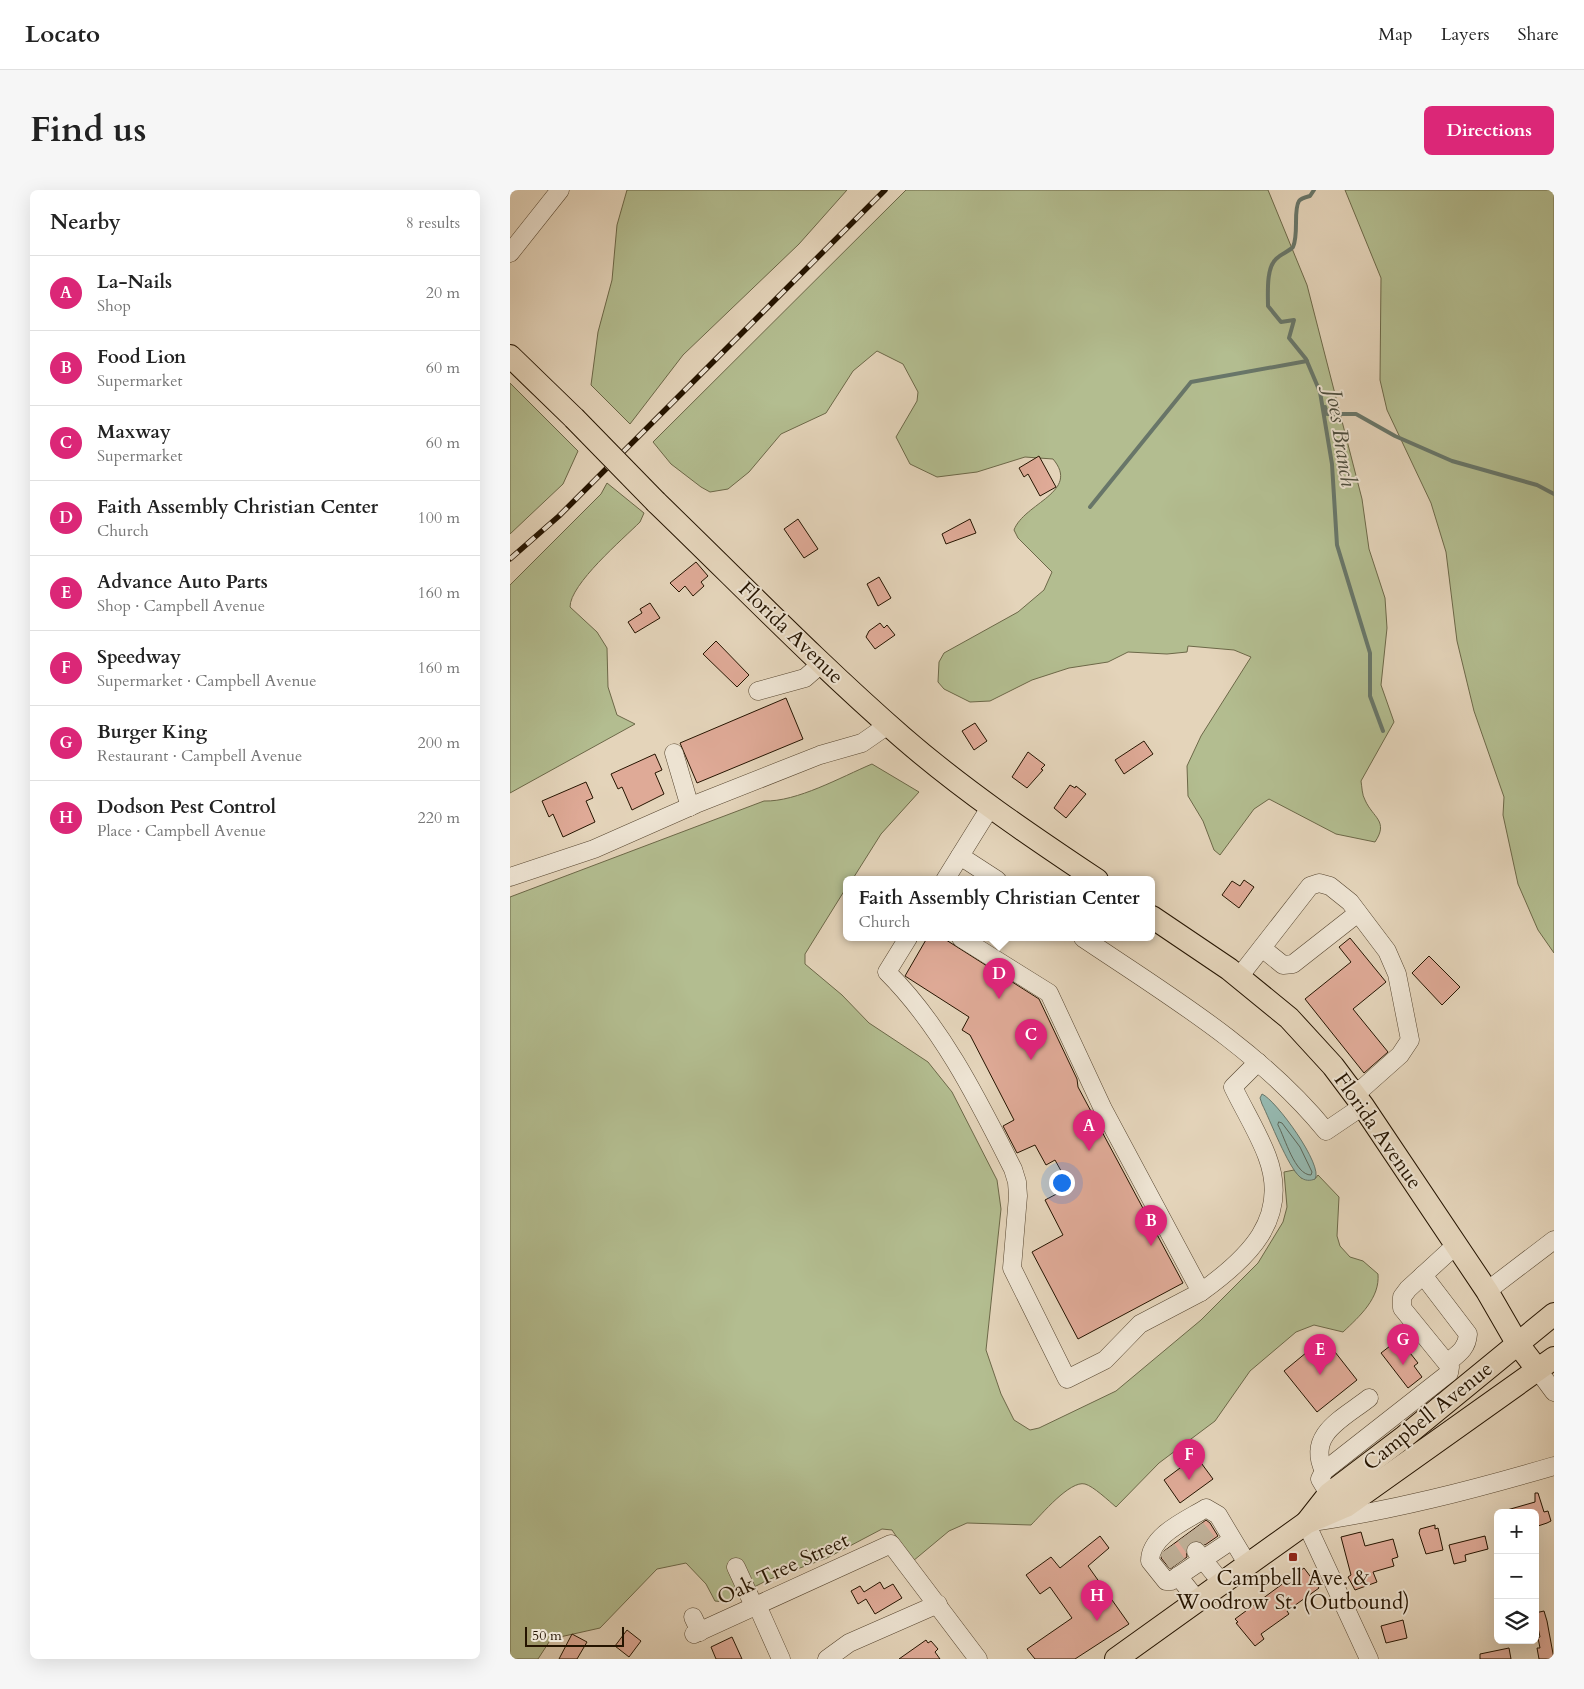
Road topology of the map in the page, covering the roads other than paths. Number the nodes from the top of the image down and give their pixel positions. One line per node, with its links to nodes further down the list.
1 (560, 190): 2 (street)
2 (510, 253)
3 (510, 356): 4 (main road, Florida Avenue, bridge)
4 (822, 664): 5 (street); 6 (main road, Florida Avenue)
5 (758, 691)
6 (888, 725): 8 (main road, Florida Avenue); 9 (street)
7 (674, 753): 9 (street)
8 (991, 806): 10 (street); 13 (main road, Florida Avenue)
9 (690, 807): 14 (street)
10 (960, 856): 11 (street); 12 (street)
11 (947, 876)
12 (991, 876)
13 (1091, 876)
14 (510, 877)
15 (1358, 913): 20 (street); 20 (street); 23 (street)
16 (1155, 919): 21 (main road, Florida Avenue)
17 (906, 941): 28 (street)
18 (966, 941): 28 (street)
19 (1086, 941): 22 (street)
20 (1262, 948): 21 (street)
21 (1239, 977): 23 (main road, Florida Avenue)
22 (1258, 1062): 23 (street); 28 (street)
23 (1359, 1101): 25 (main road, Florida Avenue)
24 (1554, 1240): 27 (street)
25 (1456, 1245): 26 (street); 27 (main road, Florida Avenue)
26 (1424, 1275): 32 (street); 32 (street)
27 (1487, 1291): 30 (main road, Florida Avenue)
28 (1201, 1292)
29 (1554, 1314): 30 (main road, Campbell Avenue)
30 (1517, 1343): 31 (main road, Florida Avenue); 33 (main road, Campbell Avenue)
31 (1545, 1364): 34 (street, Florida Avenue); 42 (main road, Campbell Avenue)
32 (1449, 1365): 33 (street); 36 (street)
33 (1465, 1387): 36 (main road, Campbell Avenue)
34 (1554, 1392)
35 (1369, 1398): 40 (street)
36 (1425, 1405): 37 (street); 38 (main road, Campbell Avenue)
37 (1390, 1419): 38 (street); 40 (street)
38 (1404, 1437): 41 (main road, Campbell Avenue)
39 (1554, 1466): 42 (street, Campbell Avenue)
40 (1324, 1471): 41 (street)
41 (1329, 1494): 42 (main road, Campbell Avenue)
42 (1306, 1522): 45 (main road, Campbell Avenue); 57 (street)
43 (1232, 1540): 44 (street); 45 (street); 47 (street)
44 (1205, 1552): 47 (street); 48 (street)
45 (1248, 1564): 48 (main road, Campbell Avenue)
46 (736, 1567): 51 (street)
47 (1180, 1571): 49 (street)
48 (1222, 1583): 49 (main road, Campbell Avenue)
49 (1198, 1601): 56 (main road, Campbell Avenue)
50 (938, 1604): 51 (street, Oak Tree Street); 54 (street); 55 (street)
51 (756, 1606): 52 (street, Oak Tree Street); 53 (street)
52 (696, 1628)
53 (782, 1659)
54 (827, 1659)
55 (978, 1659)
56 (1116, 1659)
57 (1369, 1659)

